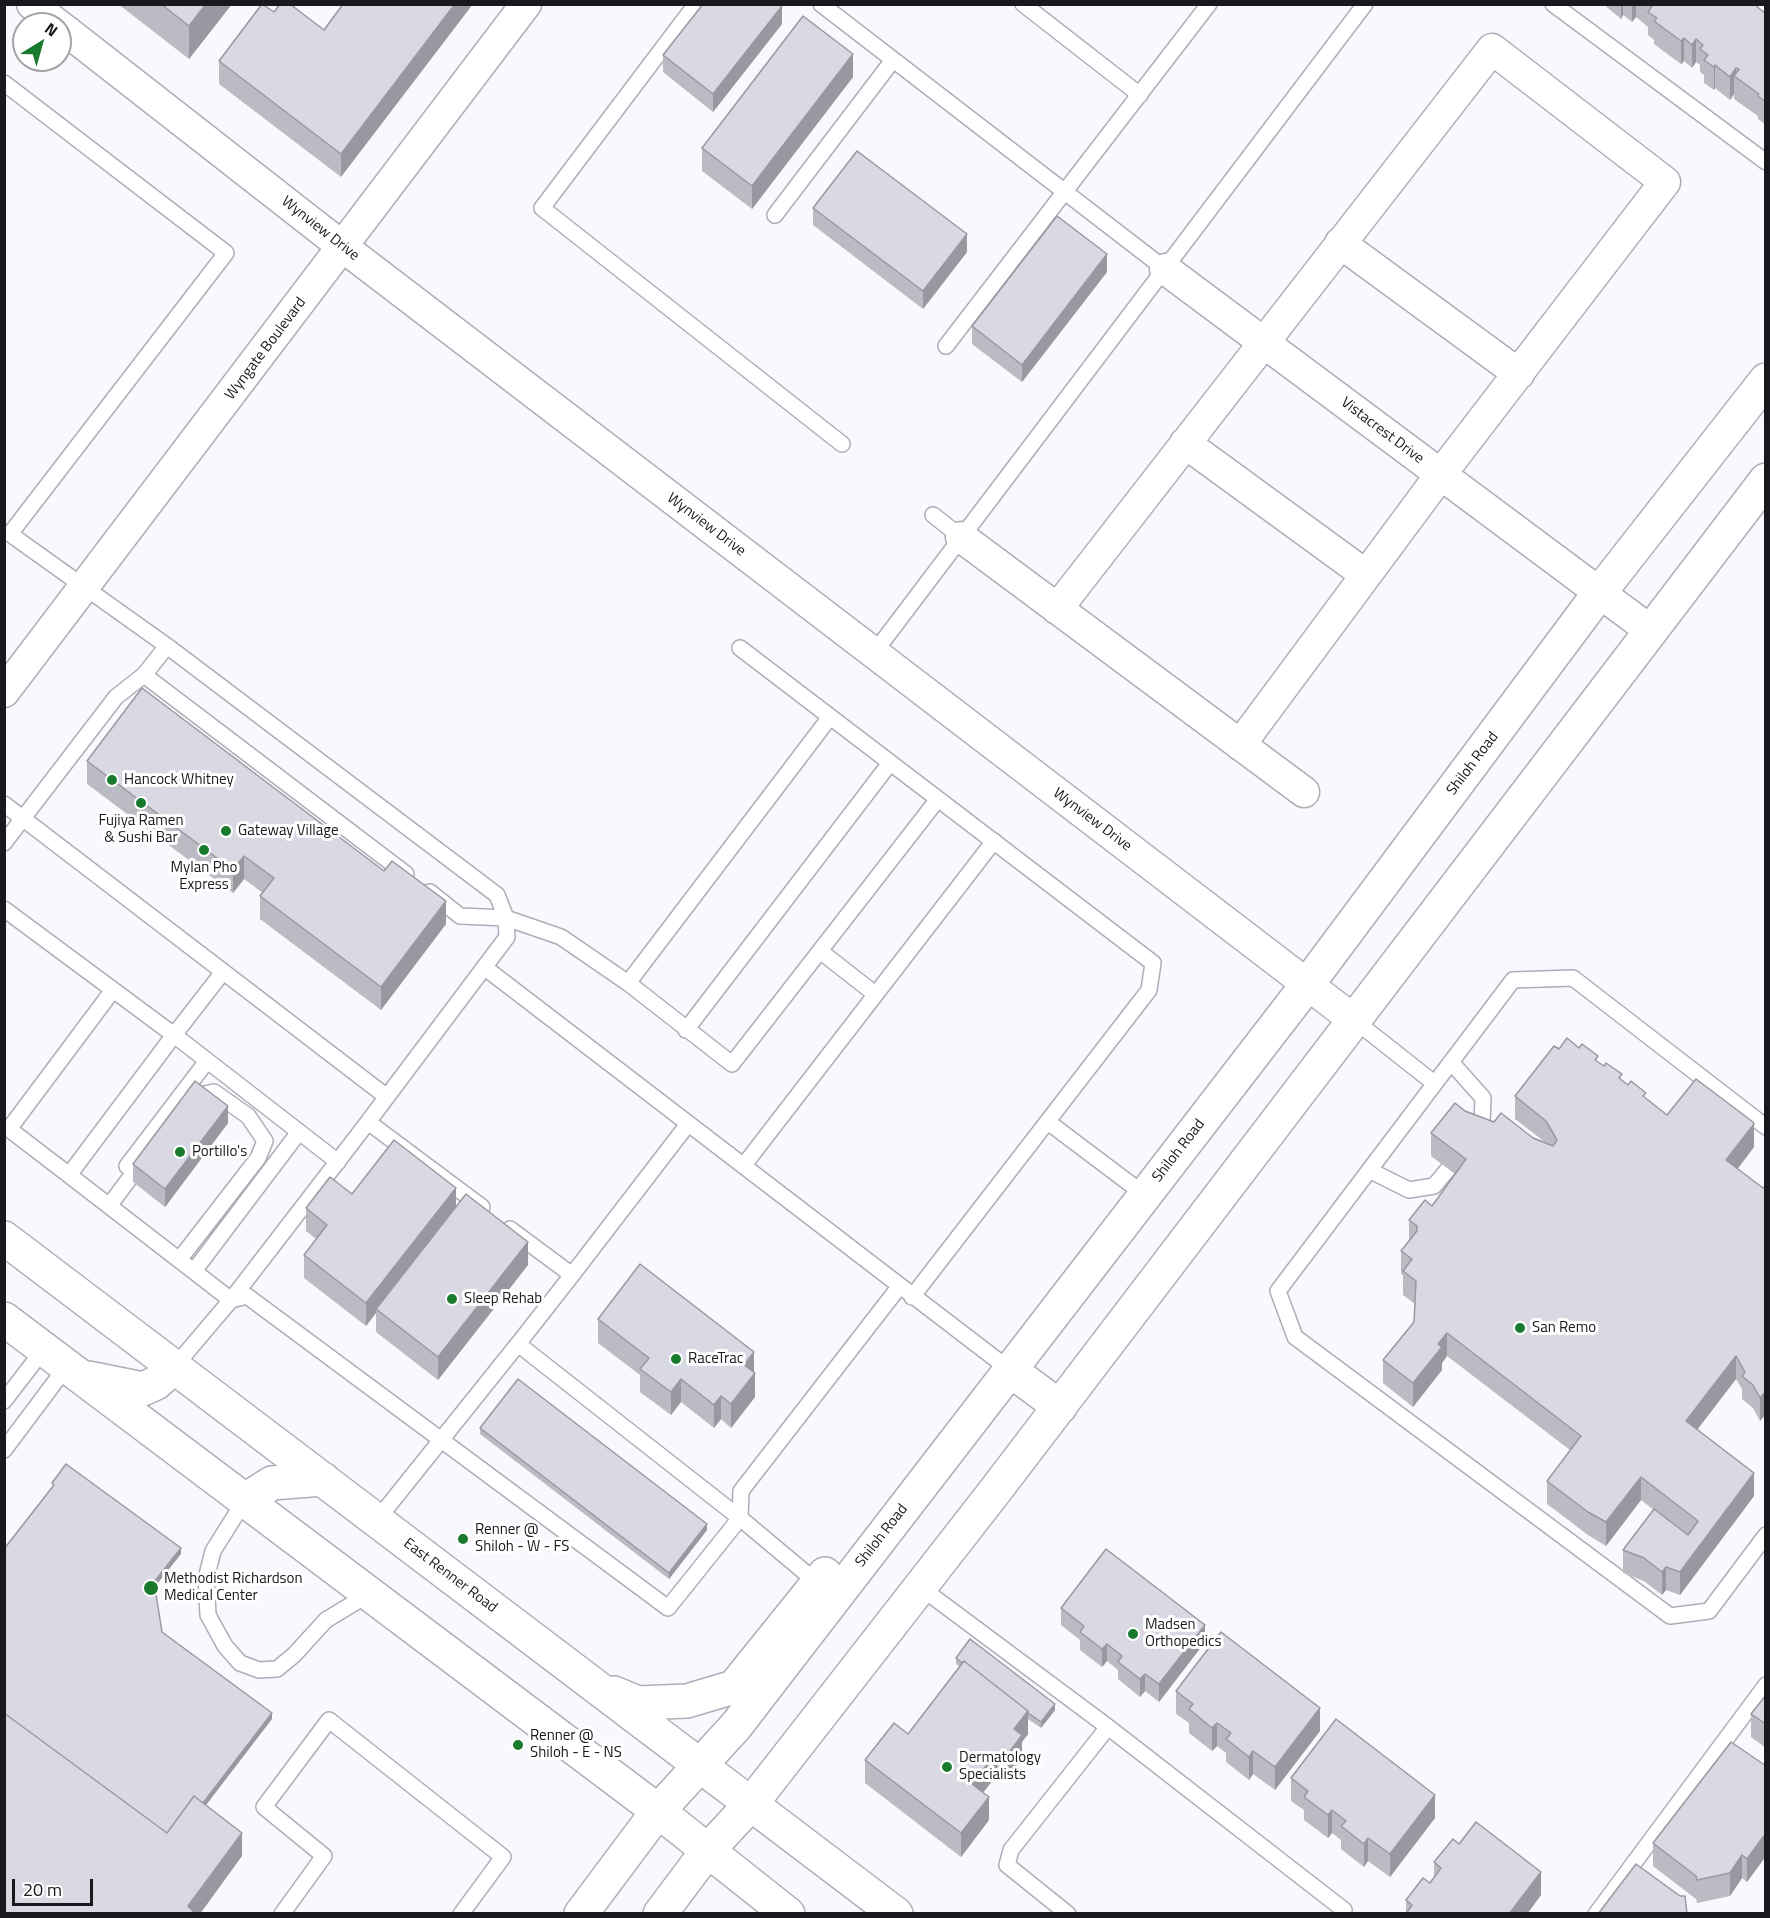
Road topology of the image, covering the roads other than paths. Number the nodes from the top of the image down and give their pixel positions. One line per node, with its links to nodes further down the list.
1 (526, 4): 16 (street, Wyngate Boulevard)
2 (696, 4): 23 (lane)
3 (821, 4): 9 (lane)
4 (1023, 4): 11 (lane)
5 (1365, 4): 17 (lane)
6 (1553, 4): 12 (lane)
7 (1209, 5): 11 (lane)
8 (72, 36): 16 (street, Wynview Drive)
9 (892, 60): 13 (lane); 14 (lane)
10 (4, 83): 27 (lane)
11 (1140, 95): 13 (lane)
12 (1766, 162)
13 (1065, 192): 17 (lane); 19 (lane)
14 (775, 215)
15 (1340, 243): 18 (street); 20 (street); 20 (street)
16 (343, 247): 30 (street, Wyngate Boulevard); 36 (street, Wynview Drive)
17 (1165, 269): 18 (street, Vistacrest Drive); 28 (lane)
18 (1263, 342): 22 (street); 24 (street, Vistacrest Drive)
19 (946, 346)
20 (1519, 374): 24 (street)
21 (1766, 380): 31 (main road, Shiloh Road)
22 (1185, 443): 29 (street); 32 (street)
23 (842, 444)
24 (1441, 474): 29 (street); 31 (street, Vistacrest Drive)
25 (1766, 480): 33 (main road)
26 (933, 515): 28 (lane)
27 (6, 535): 30 (lane)
28 (961, 537): 32 (street); 36 (lane)
29 (1366, 575): 40 (street)
30 (84, 588): 34 (lane); 38 (street, Wyngate Boulevard)
31 (1600, 592): 33 (street, Vistacrest Drive); 54 (main road, Shiloh Road)
32 (1057, 609): 40 (street)
33 (1651, 631): 57 (main road)
34 (167, 646): 37 (lane); 49 (lane)
35 (740, 648): 39 (lane)
36 (873, 653): 54 (street, Wynview Drive)
37 (144, 675): 45 (lane); 49 (lane)
38 (4, 692)
39 (830, 717): 41 (lane); 53 (lane)
40 (1240, 745): 42 (street)
41 (890, 762): 43 (lane); 58 (lane)
42 (1304, 792)
43 (938, 799): 46 (lane); 50 (lane)
44 (4, 804): 45 (lane)
45 (23, 819): 47 (lane); 52 (lane)
46 (994, 841): 56 (lane); 65 (lane)
47 (4, 843)
48 (4, 909): 55 (lane)
49 (506, 918): 51 (lane); 53 (lane)
50 (820, 951): 56 (lane); 58 (lane)
51 (484, 967): 63 (lane); 66 (lane)
52 (223, 972): 59 (lane); 63 (lane)
53 (628, 983): 58 (lane)
54 (1307, 985): 57 (street, Wynview Drive); 75 (main road, Shiloh Road)
55 (113, 990): 59 (lane); 74 (lane)
56 (875, 994): 71 (lane)
57 (1354, 1020): 62 (lane); 90 (main road)
58 (686, 1030)
59 (174, 1035): 60 (lane); 74 (lane)
60 (207, 1061): 68 (lane); 76 (lane)
61 (1451, 1062): 62 (lane); 67 (lane); 69 (lane)
62 (1434, 1083): 73 (lane)
63 (387, 1097): 64 (lane)
64 (368, 1122): 70 (lane); 80 (lane)
65 (1048, 1122): 75 (lane); 82 (lane)
66 (688, 1124): 71 (lane); 80 (lane)
67 (1766, 1127)
68 (299, 1132): 70 (lane); 79 (lane)
69 (1472, 1139)
70 (338, 1162): 83 (lane)
71 (744, 1165): 81 (lane)
72 (1449, 1168): 73 (lane)
73 (1369, 1170): 97 (lane)
74 (69, 1175): 76 (lane)
75 (1145, 1195): 88 (main road, Shiloh Road)
76 (105, 1203): 78 (lane); 78 (lane)
77 (4, 1238): 87 (main road, East Renner Road)
78 (179, 1260): 79 (lane)
79 (194, 1271): 83 (lane)
80 (572, 1275): 85 (lane)
81 (899, 1287): 82 (lane); 95 (lane)
82 (912, 1297): 88 (lane)
83 (231, 1300): 87 (lane); 91 (lane)
84 (4, 1319): 86 (main road)
85 (518, 1344): 91 (lane); 95 (lane)
86 (64, 1364): 87 (main road); 89 (lane); 92 (lane); 94 (main road)
87 (175, 1366): 93 (main road, East Renner Road)
88 (1010, 1370): 90 (main road); 99 (main road, Shiloh Road)
89 (4, 1401)
90 (1060, 1407): 98 (main road)
91 (442, 1443): 95 (lane); 96 (lane)
92 (4, 1450)
93 (323, 1479): 94 (main road); 96 (main road, East Renner Road)
94 (245, 1500): 100 (main road); 100 (lane)
95 (740, 1518): 99 (lane)
96 (377, 1520): 101 (main road, East Renner Road)
97 (1766, 1535)
98 (920, 1587): 103 (lane); 105 (main road)
99 (826, 1590): 101 (main road); 104 (main road)
100 (369, 1594): 106 (main road)
101 (594, 1685): 104 (main road, East Renner Road)
102 (1766, 1685): 116 (lane)
103 (1108, 1727): 114 (lane); 115 (lane)
104 (700, 1765): 105 (main road, East Renner Road); 106 (main road)
105 (751, 1803): 107 (main road); 113 (main road, East Renner Road)
106 (658, 1811): 107 (main road); 110 (main road)
107 (708, 1850): 111 (main road); 112 (main road)
108 (282, 1914): 109 (lane)
109 (461, 1914)
110 (581, 1914)
111 (660, 1914)
112 (788, 1914)
113 (896, 1914)
114 (1068, 1914)
115 (1342, 1914)
116 (1596, 1914)

